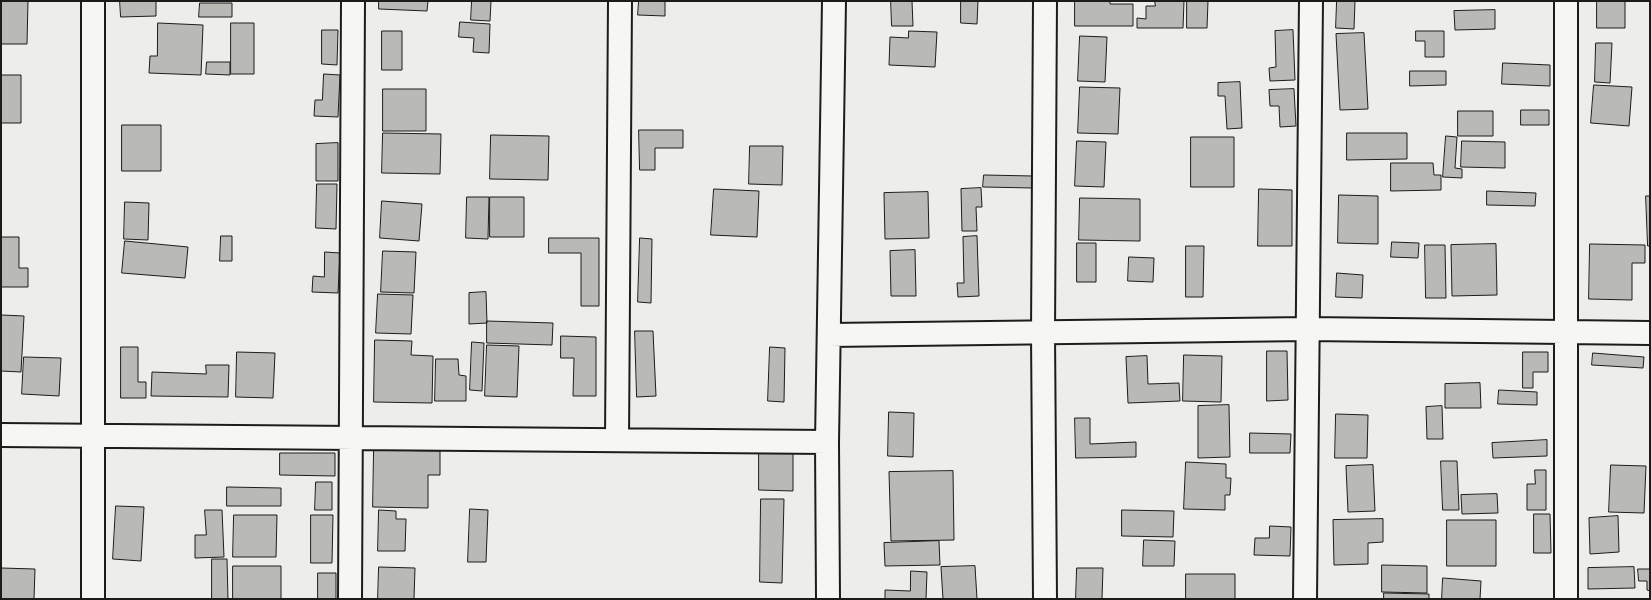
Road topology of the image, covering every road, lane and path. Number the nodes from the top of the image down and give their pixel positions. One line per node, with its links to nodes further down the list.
1 (93, 1): 14 (street)
2 (353, 1): 15 (street)
3 (620, 1): 16 (street)
4 (834, 1): 12 (street)
5 (1044, 1): 10 (street)
6 (1312, 1): 8 (street)
7 (1566, 1): 9 (street)
8 (1308, 330): 9 (street); 10 (street); 22 (street)
9 (1566, 331): 11 (street); 23 (street)
10 (1043, 333): 12 (street); 21 (street)
11 (1650, 333)
12 (829, 335): 17 (street)
13 (1, 435): 14 (street)
14 (93, 436): 15 (street); 18 (street)
15 (350, 438): 16 (street); 19 (street)
16 (617, 440): 17 (street)
17 (827, 442): 20 (street)
18 (93, 599)
19 (350, 599)
20 (828, 599)
21 (1045, 599)
22 (1305, 599)
23 (1566, 599)

